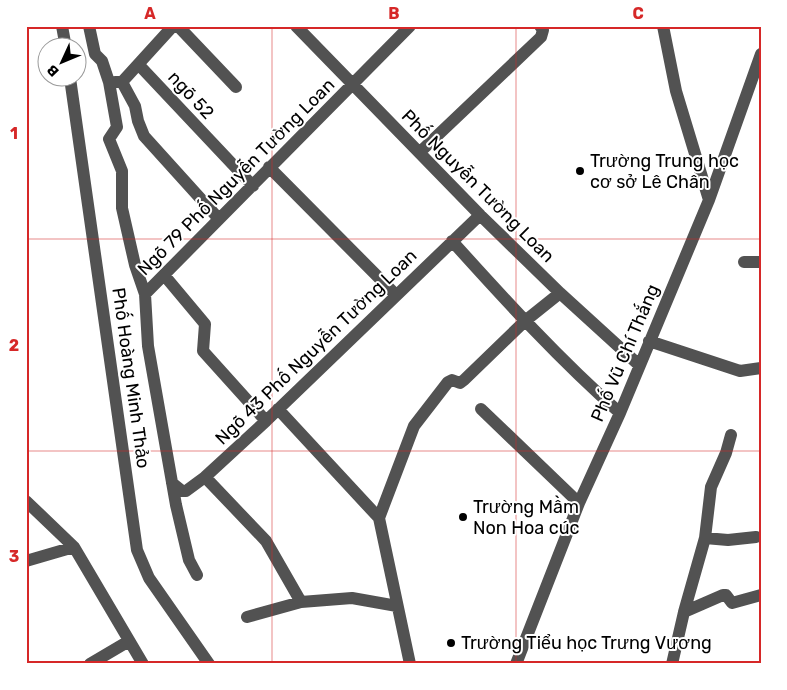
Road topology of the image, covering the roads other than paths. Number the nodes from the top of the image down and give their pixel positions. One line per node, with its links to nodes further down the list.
1 (89, 26): 10 (street)
2 (173, 26): 9 (street)
3 (178, 26): 12 (street)
4 (296, 26): 11 (street, Phố Nguyễn Tường Loan)
5 (410, 26): 11 (street, Ngõ 79 Phố Nguyễn Tường Loan)
6 (540, 26): 14 (street)
7 (663, 26): 17 (street)
8 (761, 54): 17 (street, Phố Vũ Chí Thắng)
9 (139, 65): 10 (street); 16 (street, ngõ 52)
10 (116, 82): 19 (street); 25 (street)
11 (352, 84): 14 (street, Phố Nguyễn Tường Loan); 15 (street, Ngõ 79 Phố Nguyễn Tường Loan)
12 (236, 87)
13 (71, 88): 54 (street, Phố Hoàng Minh Thảo)
14 (420, 152): 18 (street, Phố Nguyễn Tường Loan)
15 (269, 167): 16 (street, Ngõ 79 Phố Nguyễn Tường Loan); 26 (street)
16 (254, 186): 19 (street, Ngõ 79 Phố Nguyễn Tường Loan)
17 (709, 200): 28 (street, Phố Vũ Chí Thắng)
18 (480, 215): 20 (street, Ngõ 43 Phố Nguyễn Tường Loan); 24 (street, Phố Nguyễn Tường Loan)
19 (219, 219): 23 (street, Ngõ 79 Phố Nguyễn Tường Loan)
20 (452, 241): 26 (street, Ngõ 43 Phố Nguyễn Tường Loan); 27 (street)
21 (744, 262): 22 (street)
22 (761, 262)
23 (164, 275): 25 (street, Ngõ 79 Phố Nguyễn Tường Loan); 34 (street)
24 (560, 293): 27 (street); 29 (street, Phố Nguyễn Tường Loan)
25 (145, 294): 37 (street)
26 (396, 295): 31 (street, Ngõ 43 Phố Nguyễn Tường Loan)
27 (525, 321): 33 (street); 40 (street)
28 (649, 341): 29 (street, Phố Vũ Chí Thắng); 30 (street)
29 (639, 364): 33 (street, Phố Vũ Chí Thắng)
30 (761, 368)
31 (278, 409): 34 (street, Ngõ 43 Phố Nguyễn Tường Loan); 40 (street)
32 (481, 409): 39 (street)
33 (620, 413): 39 (street, Phố Vũ Chí Thắng)
34 (266, 421): 36 (street, Ngõ 43 Phố Nguyễn Tường Loan)
35 (731, 436): 42 (street)
36 (205, 478): 37 (street, Ngõ 43 Phố Nguyễn Tường Loan); 47 (street)
37 (172, 483): 45 (street)
38 (26, 501): 43 (street)
39 (579, 504): 56 (street, Phố Vũ Chí Thắng)
40 (379, 518): 48 (street)
41 (756, 536): 42 (street)
42 (705, 538): 49 (street)
43 (74, 547): 44 (street); 51 (street)
44 (26, 561)
45 (197, 575)
46 (761, 595): 49 (street)
47 (301, 602): 48 (street); 50 (street)
48 (396, 606): 55 (street)
49 (684, 612): 57 (street)
50 (248, 616)
51 (129, 641): 52 (street); 53 (street)
52 (90, 664)
53 (142, 664)
54 (209, 664)
55 (410, 664)
56 (516, 664)
57 (672, 664)

